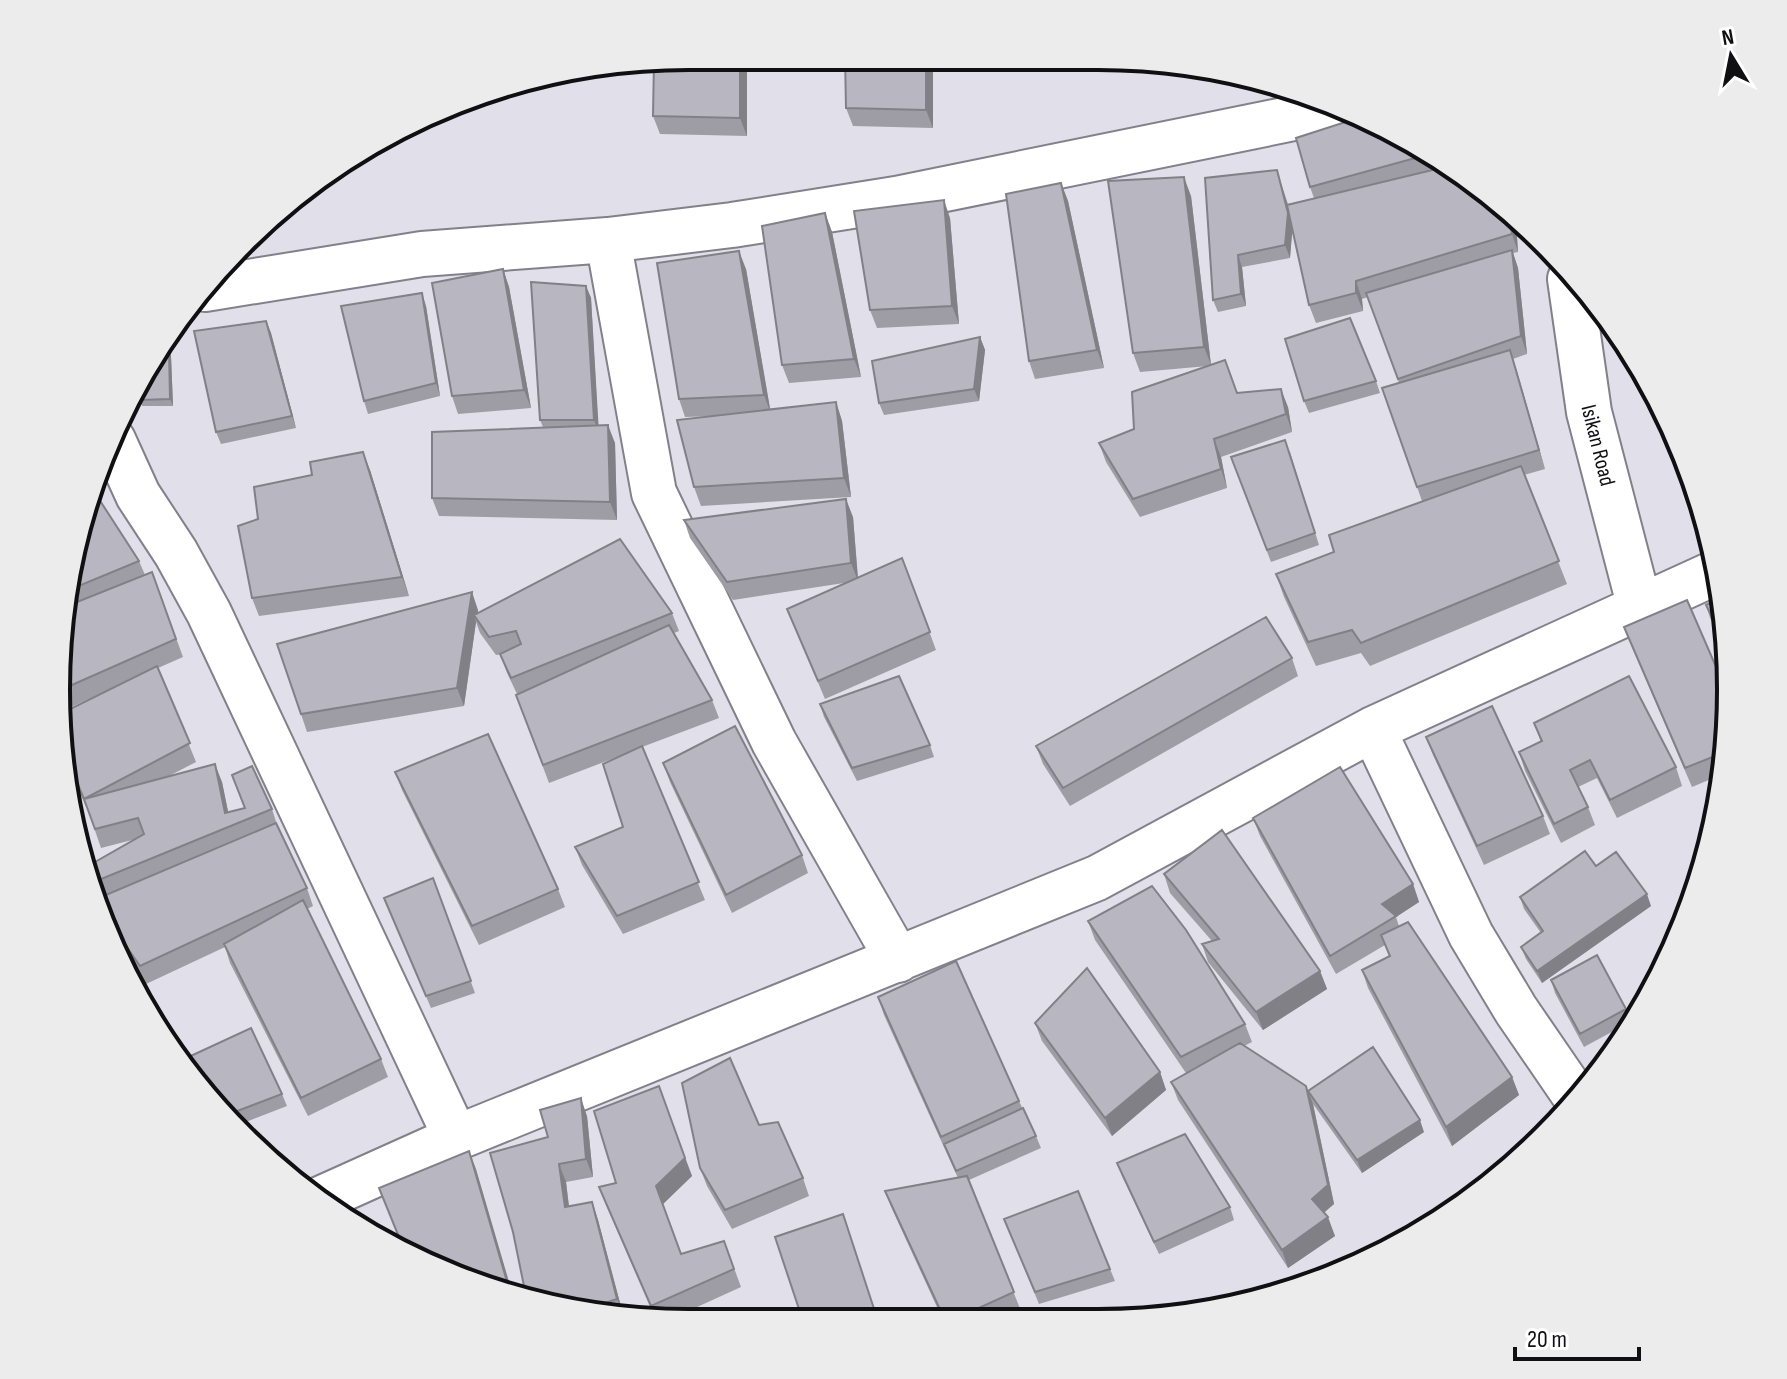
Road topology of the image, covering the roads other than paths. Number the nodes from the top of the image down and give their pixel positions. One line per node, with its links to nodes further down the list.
1 (1322, 112): 2 (street)
2 (608, 240): 3 (street); 9 (street)
3 (219, 287)
4 (1572, 291): 7 (street, Isikan Road)
5 (118, 450): 11 (street)
6 (1706, 577): 7 (street)
7 (1640, 608): 8 (street)
8 (1373, 729): 9 (street); 10 (street)
9 (898, 960): 11 (street)
10 (1570, 1089)
11 (456, 1138): 12 (street)
12 (330, 1194)

